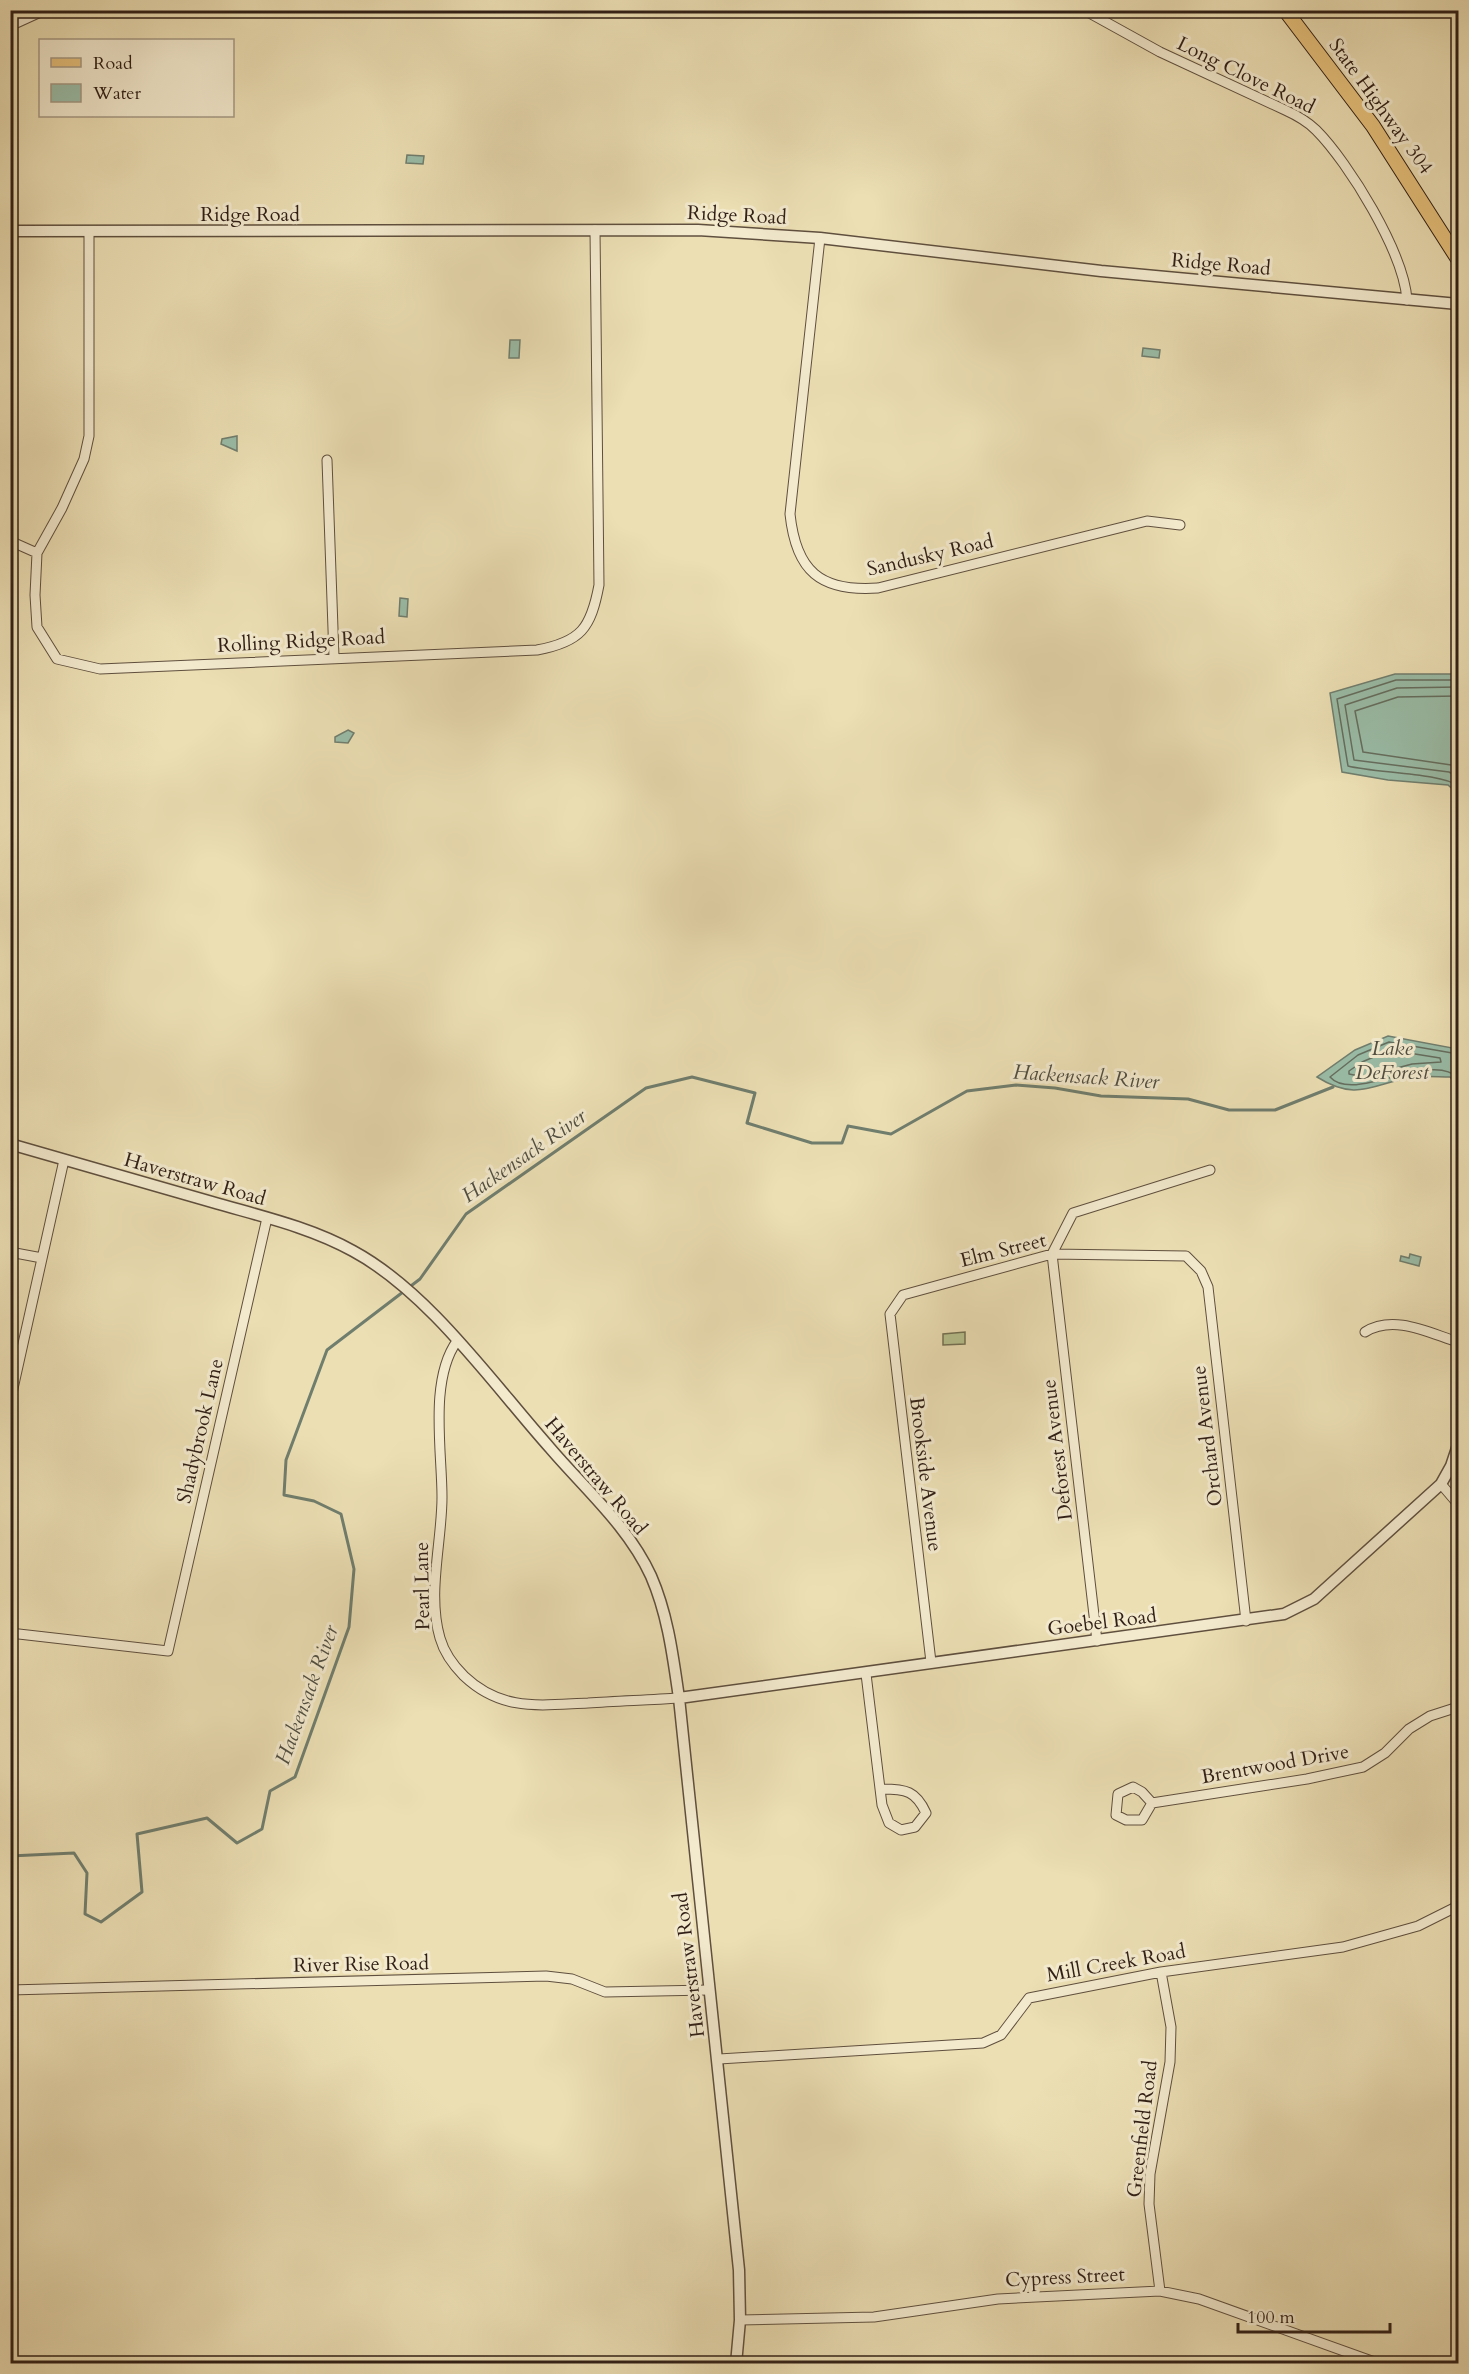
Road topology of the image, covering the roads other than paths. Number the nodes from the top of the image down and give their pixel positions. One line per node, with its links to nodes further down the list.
1 (45, 10): 4 (street)
2 (1084, 10): 10 (street, Long Clove Road)
3 (1285, 10): 9 (main road, State Highway 304)
4 (10, 26)
5 (596, 230): 7 (street, Ridge Road); 8 (street, Ridge Road); 16 (street, Rolling Ridge Road)
6 (10, 231): 7 (street, Ridge Road)
7 (89, 232): 15 (street, Rolling Ridge Road)
8 (820, 238): 10 (street, Ridge Road); 13 (street, Sandusky Road)
9 (1458, 259)
10 (1407, 300): 11 (street, Ridge Road)
11 (1458, 304)
12 (327, 460): 16 (street)
13 (1180, 525)
14 (10, 541): 15 (street)
15 (37, 553): 16 (street, Rolling Ridge Road)
16 (334, 657)
17 (10, 1144): 18 (street, Haverstraw Road)
18 (64, 1160): 20 (street, Haverstraw Road); 24 (street)
19 (1210, 1170): 22 (street)
20 (267, 1218): 27 (street, Haverstraw Road); 34 (street, Shadybrook Lane)
21 (10, 1252): 24 (street)
22 (1052, 1254): 23 (street, Elm Street); 25 (street, Elm Street); 35 (street, Deforest Avenue)
23 (1186, 1256): 33 (street, Orchard Avenue)
24 (42, 1258): 29 (street)
25 (903, 1295): 36 (street, Brookside Avenue)
26 (1365, 1332): 28 (street)
27 (457, 1341): 38 (street, Haverstraw Road); 38 (street, Pearl Lane)
28 (1458, 1342)
29 (10, 1402)
30 (1458, 1445): 31 (street, Goebel Road)
31 (1441, 1484): 32 (street); 33 (street, Goebel Road)
32 (1458, 1504)
33 (1246, 1621): 35 (street, Goebel Road)
34 (10, 1633)
35 (1097, 1641): 36 (street, Goebel Road)
36 (931, 1662): 37 (street, Goebel Road)
37 (866, 1674): 38 (street, Goebel Road); 40 (street)
38 (679, 1698): 45 (street, Haverstraw Road)
39 (1458, 1707): 41 (street, Brentwood Drive)
40 (882, 1789): 40 (street)
41 (1152, 1803)
42 (1458, 1906): 43 (street, Mill Creek Road)
43 (1161, 1972): 46 (street, Mill Creek Road); 47 (street, Greenfield Road)
44 (10, 1990): 45 (street, River Rise Road)
45 (709, 1990): 46 (street, Haverstraw Road)
46 (719, 2059): 48 (street, Haverstraw Road)
47 (1160, 2291): 48 (street, Cypress Street); 50 (street, Cypress Street)
48 (740, 2319): 49 (street, Haverstraw Road)
49 (736, 2364)
50 (1380, 2364)

